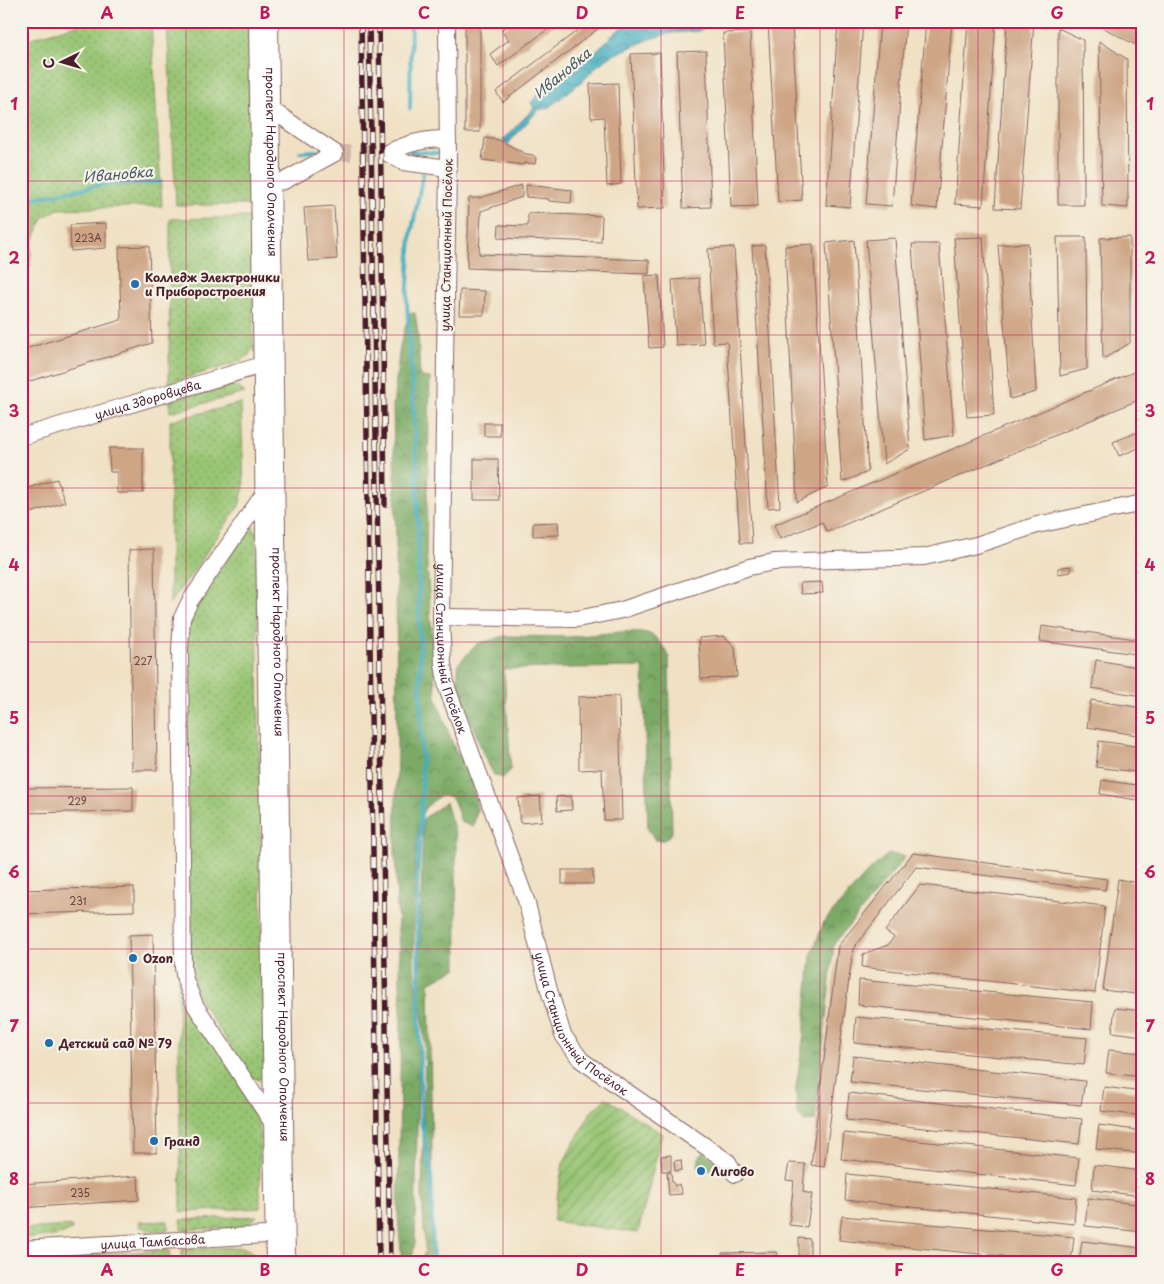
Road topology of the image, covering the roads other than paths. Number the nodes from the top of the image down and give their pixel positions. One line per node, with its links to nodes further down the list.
1 (257, 21): 4 (street, проспект Народного Ополчения)
2 (270, 21): 4 (street, проспект Народного Ополчения)
3 (447, 21): 5 (street, улица Станционный Посёлок)
4 (265, 110): 7 (street, проспект Народного Ополчения); 7 (street)
5 (448, 139): 6 (street, улица Станционный Посёлок); 6 (street)
6 (448, 168): 12 (street, улица Станционный Посёлок)
7 (267, 184): 8 (street, проспект Народного Ополчения)
8 (269, 365): 9 (street, улица Здоровцева); 10 (street, проспект Народного Ополчения); 15 (street, проспект Народного Ополчения)
9 (21, 437)
10 (264, 495): 13 (street, проспект Народного Ополчения); 13 (street)
11 (1143, 503): 12 (street)
12 (441, 617): 14 (street, улица Станционный Посёлок)
13 (272, 1122): 15 (street, проспект Народного Ополчения)
14 (735, 1174)
15 (280, 1234): 16 (street, улица Тамбасова); 17 (street, проспект Народного Ополчения); 18 (street, проспект Народного Ополчения)
16 (21, 1249)
17 (274, 1263)
18 (287, 1263)

